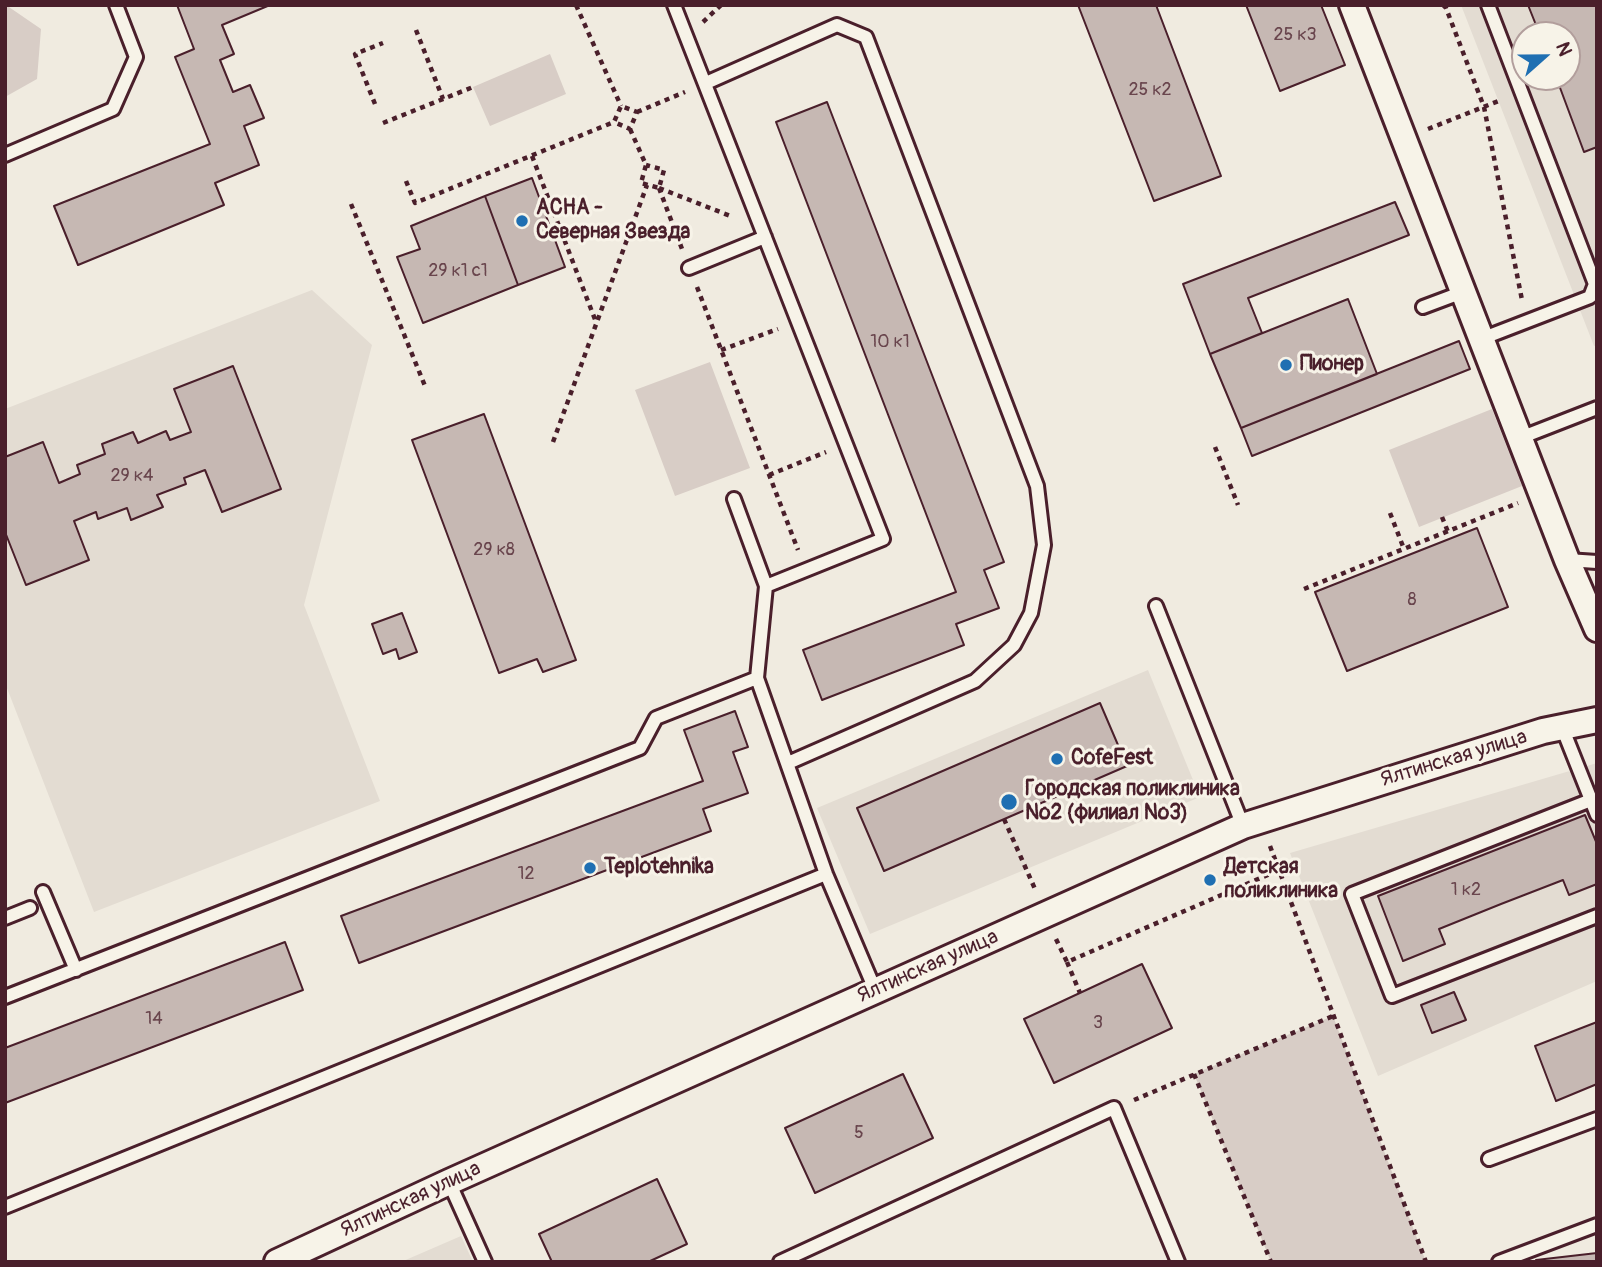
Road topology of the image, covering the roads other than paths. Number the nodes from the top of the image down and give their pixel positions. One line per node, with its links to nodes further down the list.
1 (116, 5): 6 (lane)
2 (674, 5): 5 (lane)
3 (1352, 5): 9 (street)
4 (1488, 5): 11 (lane)
5 (706, 83): 7 (lane); 23 (lane)
6 (5, 155)
7 (764, 233): 8 (lane); 17 (lane)
8 (689, 268)
9 (1462, 292): 10 (lane); 11 (street)
10 (1423, 307)
11 (1481, 339): 13 (street)
12 (1597, 408): 13 (lane)
13 (1520, 438): 15 (street)
14 (734, 499): 17 (lane)
15 (1567, 560): 16 (lane); 19 (street)
16 (1597, 562)
17 (766, 586): 20 (lane)
18 (1156, 606): 26 (lane)
19 (1597, 629)
20 (757, 678): 23 (lane); 32 (lane)
21 (1597, 720): 22 (street, Ялтинская улица)
22 (1562, 727): 24 (lane); 26 (street, Ялтинская улица)
23 (788, 763): 27 (lane)
24 (1591, 800): 25 (lane); 30 (lane)
25 (1597, 815)
26 (1252, 823): 33 (street, Ялтинская улица)
27 (827, 874): 33 (lane); 38 (lane)
28 (43, 892): 32 (lane)
29 (30, 908): 31 (lane)
30 (1597, 916)
31 (5, 918)
32 (76, 970): 34 (lane)
33 (876, 992): 37 (street, Ялтинская улица)
34 (5, 997)
35 (1597, 1118): 36 (lane)
36 (1489, 1159)
37 (449, 1182): 40 (street, Ялтинская улица); 41 (lane)
38 (5, 1207)
39 (1597, 1225): 44 (lane)
40 (277, 1262)
41 (485, 1262)
42 (780, 1262): 43 (lane)
43 (1178, 1262)
44 (1499, 1262)

